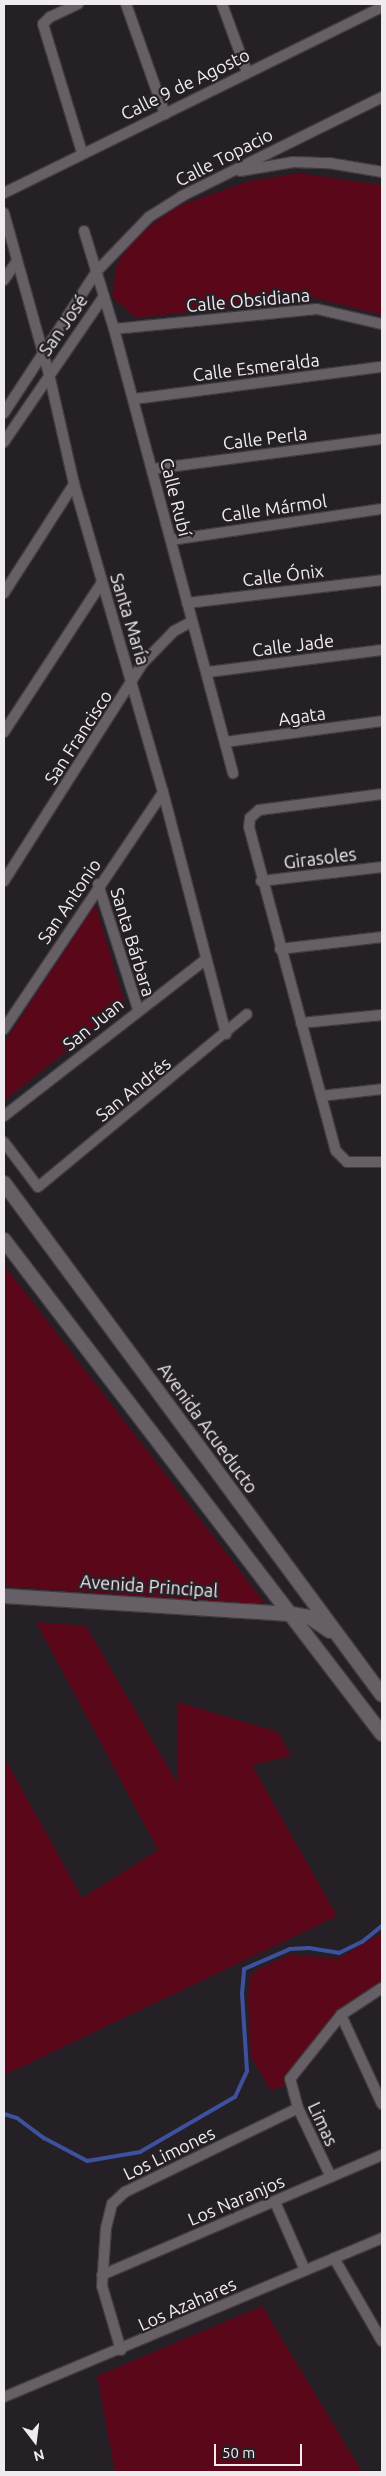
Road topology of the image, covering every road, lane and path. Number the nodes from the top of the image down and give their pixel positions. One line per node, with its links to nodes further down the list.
1 (78, 4): 8 (street)
2 (126, 4): 7 (street)
3 (226, 5): 5 (street)
4 (375, 7): 5 (street, Calle 9 de Agosto)
5 (247, 72): 7 (street, Calle 9 de Agosto)
6 (382, 97): 10 (street, Calle Topacio)
7 (165, 114): 8 (street, Calle 9 de Agosto)
8 (82, 152): 11 (street, Calle 9 de Agosto)
9 (382, 172): 10 (street)
10 (228, 174): 15 (street, Calle Topacio)
11 (4, 193)
12 (4, 213): 14 (street, Santa María)
13 (84, 231): 15 (street, Calle Rubí)
14 (17, 261): 16 (street); 20 (street, Santa María)
15 (97, 271): 17 (street, Calle Rubí); 20 (street, Calle Topacio)
16 (4, 280)
17 (104, 296): 19 (street, Calle Rubí); 22 (street, San José)
18 (382, 324): 19 (street, Calle Obsidiana)
19 (114, 329): 23 (street, Calle Rubí)
20 (41, 352): 22 (street, Santa María); 24 (street, Calle Topacio)
21 (382, 367): 23 (street, Calle Esmeralda)
22 (49, 374): 26 (street, San José); 28 (street, Santa María)
23 (134, 399): 27 (street, Calle Rubí)
24 (4, 413)
25 (382, 439): 27 (street, Calle Perla)
26 (4, 442)
27 (152, 469): 30 (street, Calle Rubí)
28 (74, 484): 32 (street, Santa María); 33 (street)
29 (382, 509): 30 (street, Calle Mármol)
30 (170, 540): 34 (street, Calle Rubí)
31 (382, 580): 34 (street, Calle Ónix)
32 (102, 582): 38 (street, Santa María); 40 (street)
33 (4, 593)
34 (187, 603): 35 (street, Calle Rubí)
35 (191, 622): 37 (street, Calle Rubí); 38 (street, San Francisco)
36 (382, 650): 37 (street, Calle Jade)
37 (208, 672): 41 (street, Calle Rubí)
38 (132, 683): 43 (street, Santa María); 46 (street, San Francisco)
39 (382, 721): 41 (street, Agata)
40 (4, 731)
41 (225, 742): 42 (street, Calle Rubí)
42 (233, 772)
43 (163, 792): 48 (street, San Antonio); 51 (street, Santa María)
44 (382, 794): 47 (street)
45 (382, 867): 47 (street, Girasoles)
46 (4, 881)
47 (262, 881): 50 (street)
48 (98, 884): 52 (street, Santa Bárbara); 56 (street, San Antonio)
49 (382, 937): 50 (street)
50 (280, 949): 55 (street)
51 (205, 960): 52 (street, San Juan); 57 (street, Santa María)
52 (138, 1009): 60 (street, San Juan)
53 (247, 1014): 57 (street, San Andrés)
54 (382, 1015): 55 (street)
55 (301, 1023): 59 (street)
56 (4, 1029)
57 (226, 1034): 61 (street, San Andrés)
58 (382, 1089): 59 (street)
59 (321, 1096): 62 (street)
60 (4, 1116)
61 (4, 1142)
62 (382, 1162)
63 (4, 1182): 67 (street, Avenida Acueducto)
64 (4, 1240): 66 (street)
65 (4, 1596): 66 (street, Avenida Principal)
66 (292, 1614): 67 (street, Avenida Principal); 69 (street)
67 (340, 1638): 68 (street, Avenida Acueducto)
68 (382, 1695)
69 (382, 1734)
70 (382, 1988): 71 (street)
71 (341, 2015): 72 (street); 73 (street, Limas)
72 (382, 2104)
73 (298, 2108): 75 (street, Limas); 80 (street, Los Limones)
74 (382, 2155): 75 (street, Los Naranjos)
75 (331, 2178): 76 (street, Los Naranjos)
76 (276, 2202): 79 (street); 80 (street, Los Naranjos)
77 (382, 2238): 78 (street, Los Azahares)
78 (334, 2258): 79 (street, Los Azahares); 81 (street)
79 (306, 2270): 82 (street, Los Azahares)
80 (102, 2274): 82 (street, Los Limones)
81 (382, 2341)
82 (121, 2350): 83 (street, Los Azahares)
83 (4, 2397)

